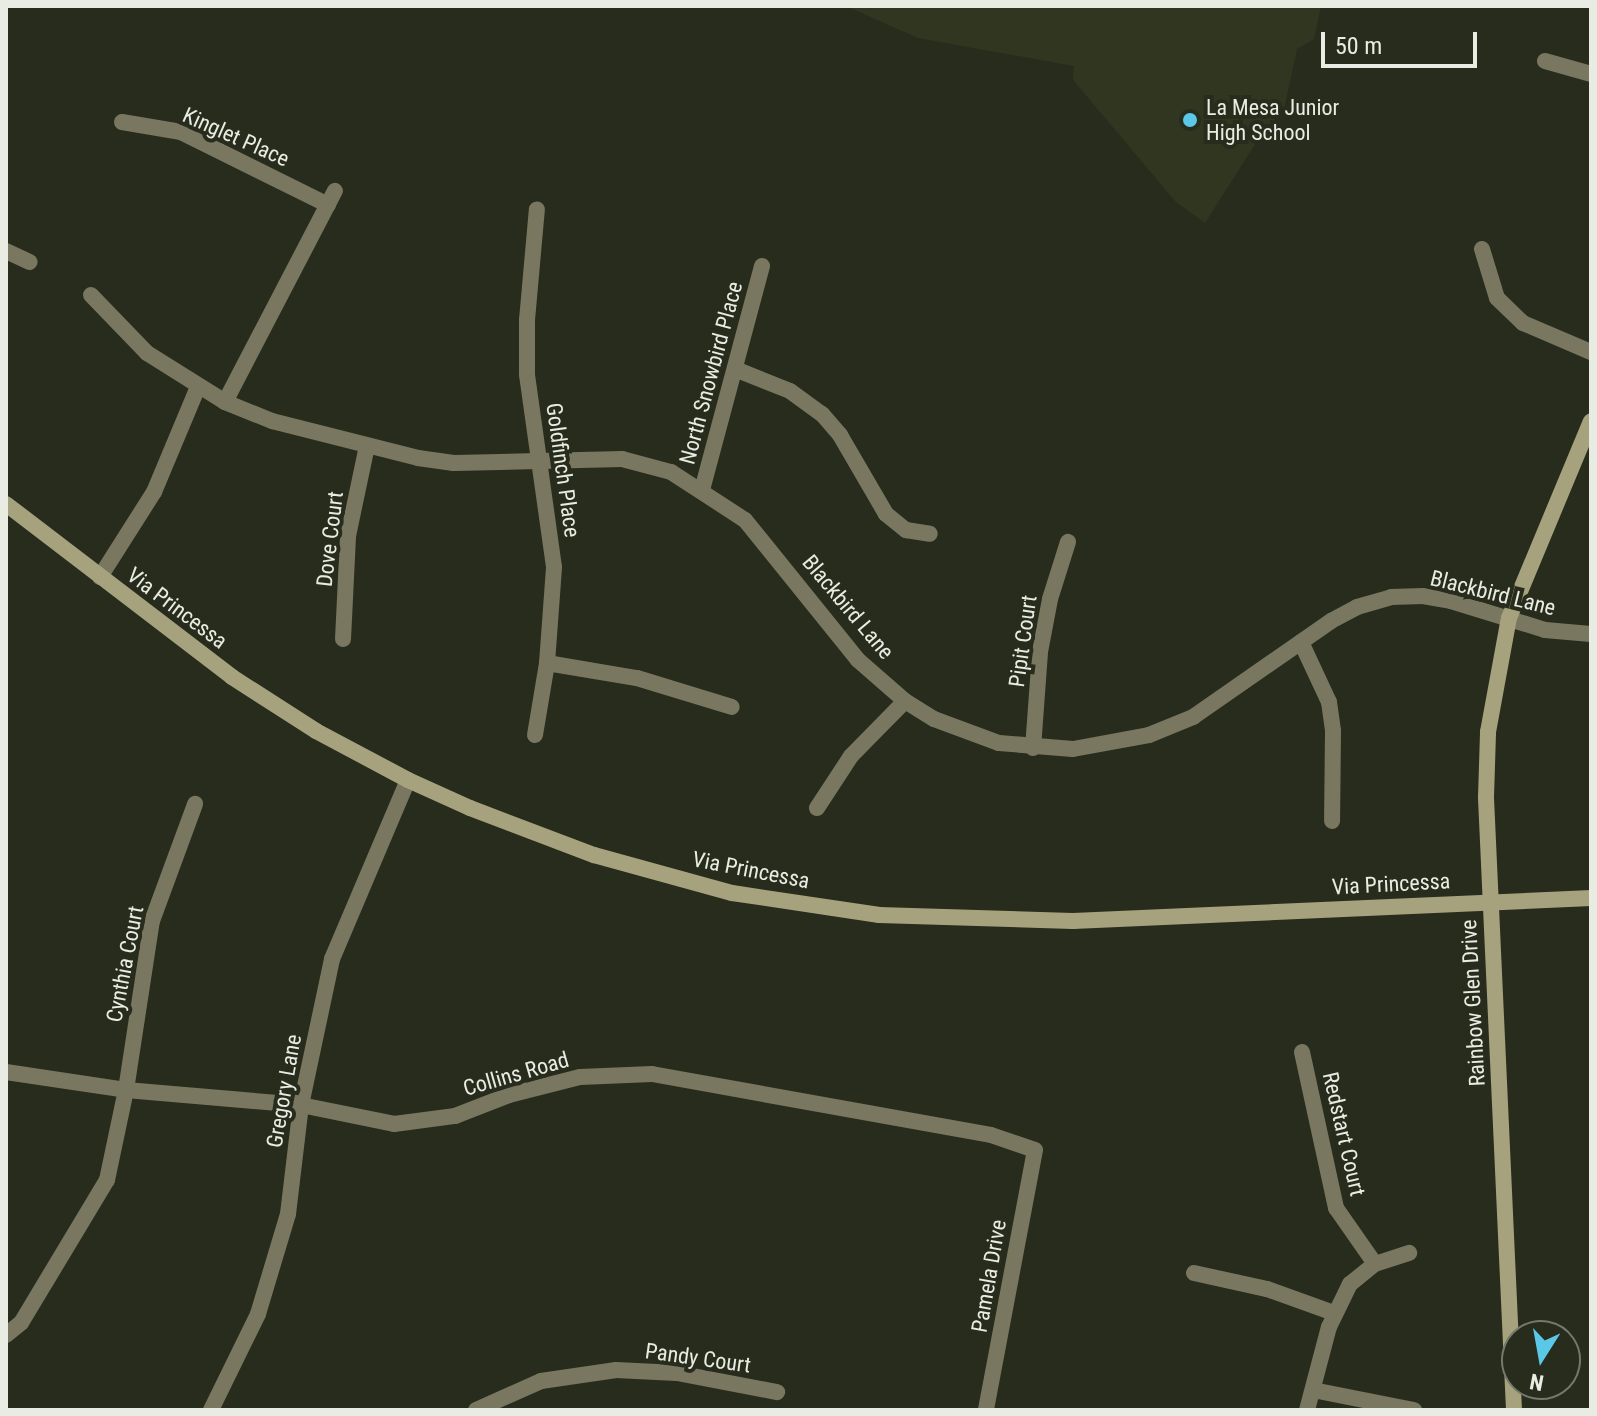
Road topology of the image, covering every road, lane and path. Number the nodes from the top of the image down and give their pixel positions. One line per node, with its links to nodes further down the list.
1 (1545, 61): 2 (street)
2 (1591, 74)
3 (122, 122): 13 (street, Kinglet Place)
4 (537, 209): 16 (street, Goldfinch Place)
5 (1482, 249): 10 (street)
6 (6, 251): 7 (street)
7 (30, 262)
8 (762, 266): 11 (street, North Snowbird Place)
9 (91, 295): 12 (street, Blackbird Lane)
10 (1591, 352)
11 (735, 369): 17 (street, North Snowbird Place); 19 (street)
12 (198, 387): 13 (street, Blackbird Lane); 21 (street)
13 (225, 402): 15 (street, Blackbird Lane)
14 (1591, 421): 22 (street, Rainbow Glen Drive)
15 (367, 446): 16 (street, Blackbird Lane); 24 (street, Dove Court)
16 (541, 460): 17 (street, Blackbird Lane); 26 (street, Goldfinch Place)
17 (702, 490): 27 (street, Blackbird Lane)
18 (6, 504): 21 (street, Via Princessa)
19 (930, 534)
20 (1068, 542): 30 (street, Pipit Court)
21 (100, 577): 31 (street, Via Princessa)
22 (1509, 618): 23 (street, Blackbird Lane); 25 (street, Blackbird Lane); 36 (street, Rainbow Glen Drive)
23 (1591, 634)
24 (343, 639)
25 (1301, 642): 30 (street, Blackbird Lane); 34 (street)
26 (547, 663): 28 (street); 29 (street, Goldfinch Place)
27 (905, 701): 30 (street, Blackbird Lane); 33 (street)
28 (732, 707)
29 (535, 735)
30 (1033, 748)
31 (408, 780): 36 (street, Via Princessa); 40 (street, Gregory Lane)
32 (195, 804): 39 (street, Cynthia Court)
33 (817, 808)
34 (1332, 821)
35 (1591, 898): 36 (street, Via Princessa)
36 (1491, 901): 54 (street, Rainbow Glen Drive)
37 (1302, 1052): 43 (street, Redstart Court)
38 (6, 1072): 39 (street, Collins Road)
39 (126, 1090): 40 (street, Collins Road); 46 (street, Cynthia Court)
40 (301, 1105): 41 (street, Collins Road); 49 (street, Gregory Lane)
41 (1035, 1150): 51 (street, Pamela Drive)
42 (1409, 1253): 43 (street)
43 (1375, 1264): 45 (street)
44 (1194, 1273): 45 (street)
45 (1334, 1313): 47 (street)
46 (6, 1335)
47 (1313, 1390): 52 (street); 53 (street)
48 (777, 1392): 50 (street, Pandy Court)
49 (211, 1410)
50 (476, 1410)
51 (986, 1410)
52 (1307, 1410)
53 (1414, 1410)
54 (1514, 1410)

